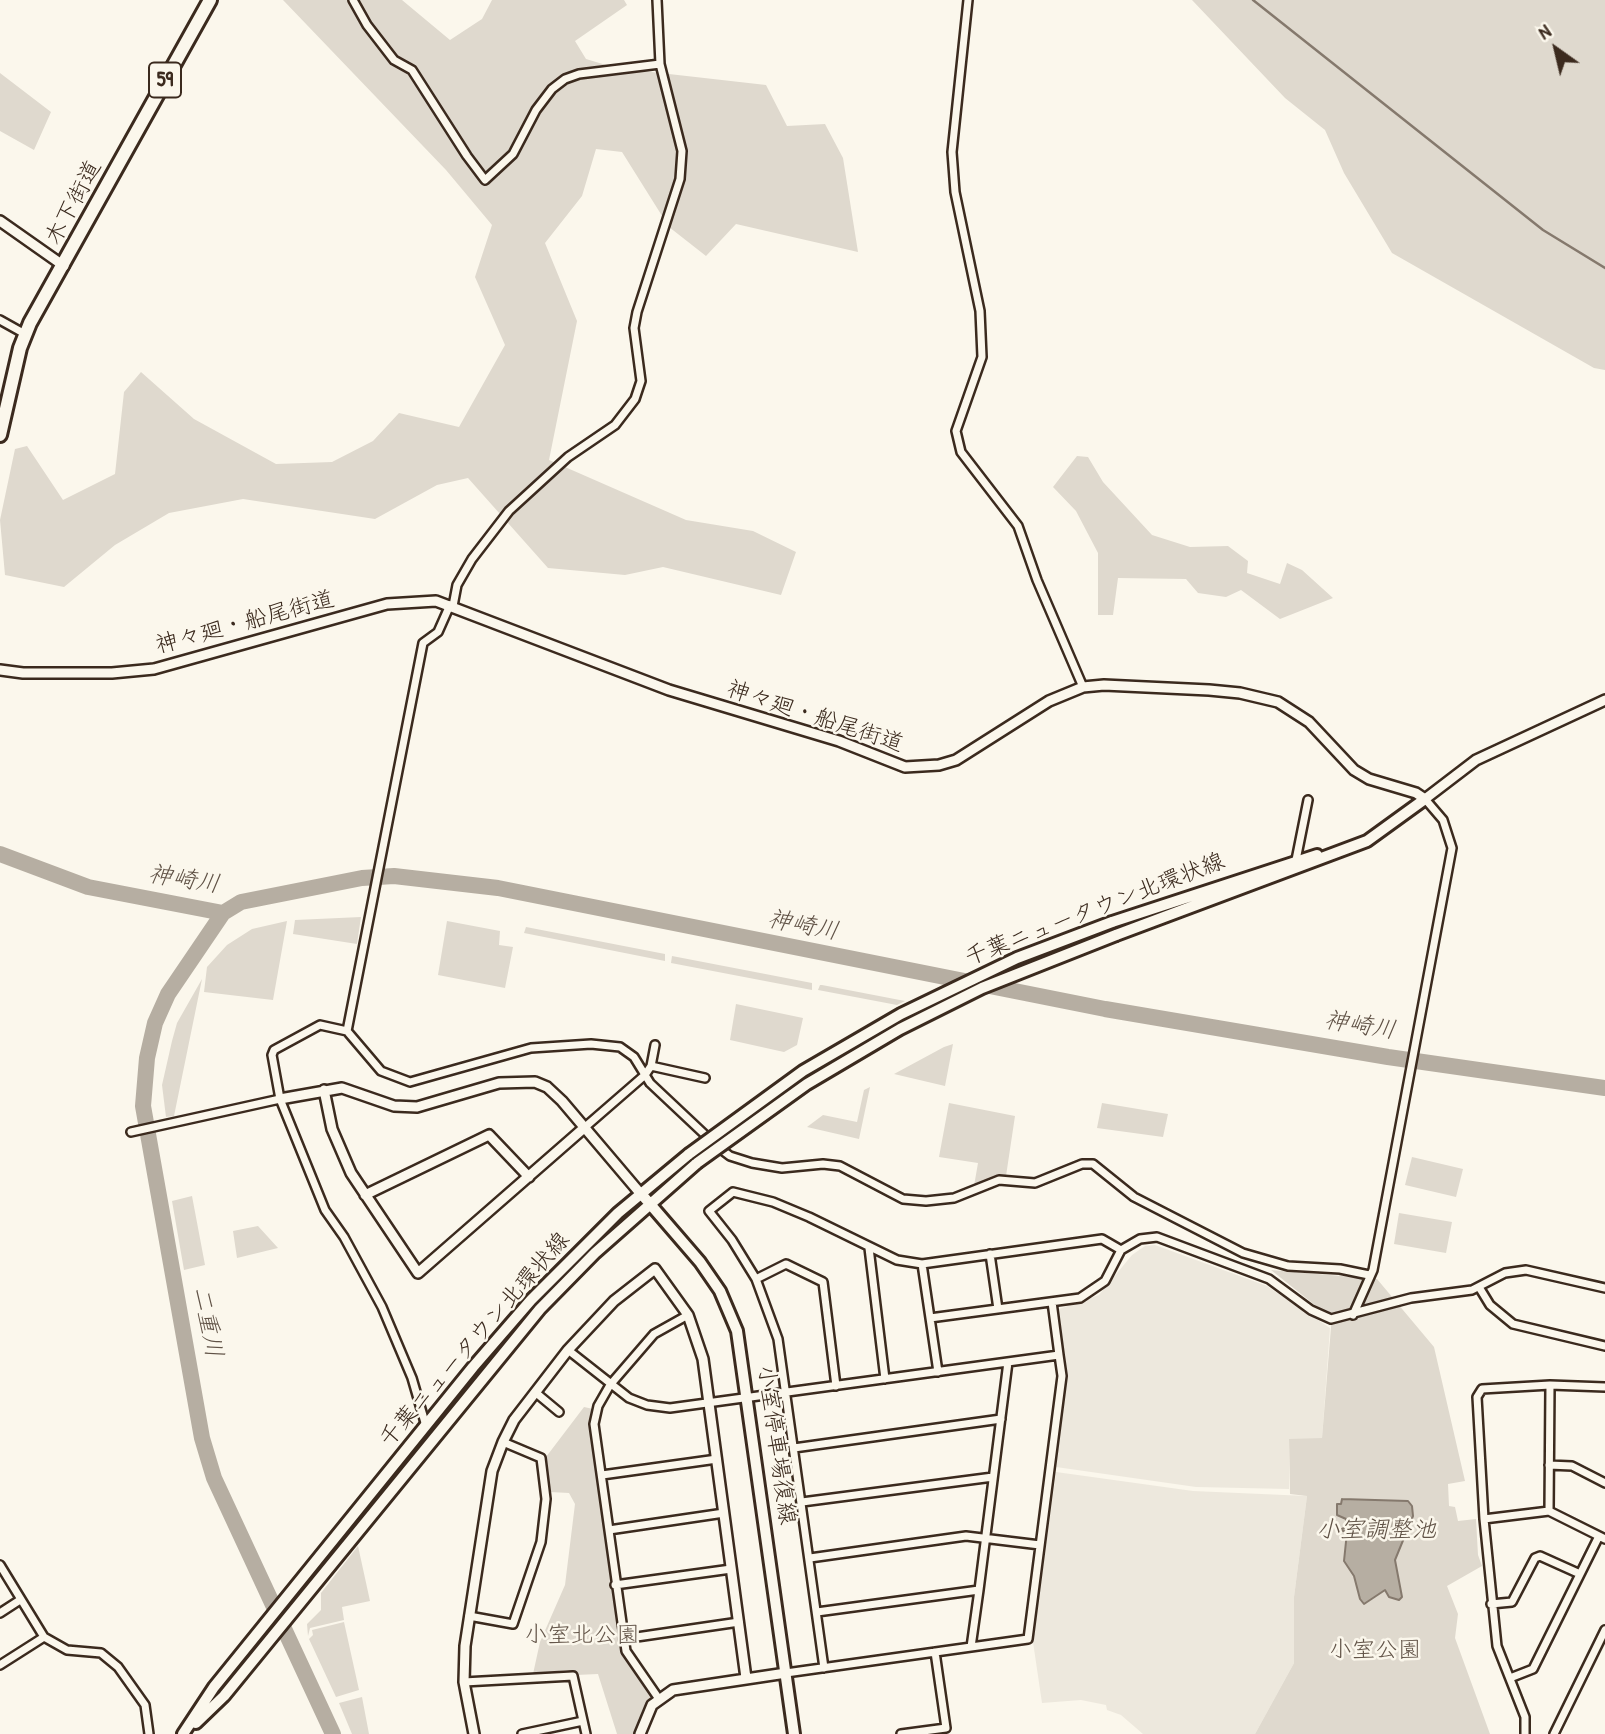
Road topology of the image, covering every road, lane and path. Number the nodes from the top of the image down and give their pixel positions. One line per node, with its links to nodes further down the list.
1 (210, 0): 7 (main road, 木下街道 / 59)
2 (352, 0): 5 (street)
3 (657, 0): 5 (street)
4 (968, 0): 13 (street)
5 (660, 64): 11 (street)
6 (0, 221): 7 (street)
7 (64, 266): 9 (main road, 木下街道 / 59)
8 (0, 320): 9 (street)
9 (25, 334): 10 (main road, 木下街道 / 59)
10 (0, 435)
11 (451, 605): 12 (street, 神々廻・船尾街道); 13 (street, 神々廻・船尾街道); 19 (street)
12 (0, 670)
13 (1083, 687): 15 (street, 神々廻・船尾街道)
14 (1605, 700): 15 (street)
15 (1424, 799): 17 (main road, 千葉ニュータウン北環状線); 37 (street)
16 (1308, 800): 18 (street)
17 (1367, 841): 18 (main road, 千葉ニュータウン北環状線); 28 (main road, 千葉ニュータウン北環状線, bridge)
18 (1296, 860): 28 (main road, 千葉ニュータウン北環状線, bridge)
19 (347, 1031): 22 (street); 25 (street)
20 (654, 1045): 21 (street)
21 (651, 1066): 22 (street); 23 (street)
22 (645, 1075): 26 (street); 37 (street)
23 (705, 1078)
24 (324, 1090): 25 (street); 26 (street); 31 (street)
25 (280, 1099): 27 (street); 62 (street)
26 (584, 1128): 29 (street); 30 (street)
27 (131, 1132)
28 (693, 1158): 30 (main road, 千葉ニュータウン北環状線); 32 (main road, 千葉ニュータウン北環状線)
29 (529, 1177): 31 (street); 31 (street)
30 (640, 1193): 32 (main road, 小室停車場復線); 62 (main road, 千葉ニュータウン北環状線)
31 (365, 1195)
32 (649, 1203): 58 (main road, 小室停車場復線); 104 (main road, 千葉ニュータウン北環状線)
33 (869, 1248): 36 (street); 38 (street); 51 (street)
34 (1121, 1250): 35 (street); 41 (street); 43 (street)
35 (990, 1254): 36 (street); 42 (street)
36 (922, 1264): 45 (street)
37 (1368, 1275): 43 (street)
38 (756, 1279): 54 (street); 57 (street)
39 (1479, 1287): 40 (street); 43 (street); 46 (street)
40 (1605, 1288)
41 (1052, 1302): 42 (street); 48 (street)
42 (998, 1309): 45 (street)
43 (1360, 1312)
44 (688, 1315): 47 (street); 52 (street); 59 (street)
45 (930, 1318): 50 (street)
46 (1605, 1346)
47 (568, 1350): 52 (street); 56 (street)
48 (1059, 1355): 49 (street); 77 (street)
49 (1008, 1362): 50 (street); 61 (street)
50 (938, 1372): 51 (street)
51 (885, 1379): 54 (street)
52 (610, 1385): 59 (street); 67 (street)
53 (1550, 1385): 55 (street); 66 (street); 73 (street)
54 (836, 1386): 57 (street)
55 (1605, 1387)
56 (535, 1392): 60 (street); 63 (street)
57 (786, 1393): 58 (street); 64 (street)
58 (748, 1398): 59 (street); 97 (main road, 小室停車場復線)
59 (709, 1403): 65 (street)
60 (559, 1412)
61 (1001, 1419): 64 (street); 68 (street)
62 (426, 1426): 104 (main road, 千葉ニュータウン北環状線)
63 (503, 1442): 88 (street); 88 (street)
64 (794, 1448): 70 (street)
65 (716, 1459): 67 (street); 72 (street)
66 (1549, 1465): 69 (street); 71 (street)
67 (601, 1475): 74 (street)
68 (993, 1477): 70 (street); 75 (street)
69 (1605, 1483)
70 (802, 1502): 78 (street)
71 (1549, 1511): 73 (street); 76 (street)
72 (724, 1513): 74 (street); 80 (street)
73 (1484, 1519): 85 (street)
74 (609, 1530): 82 (street)
75 (985, 1537): 77 (street); 78 (street); 83 (street)
76 (1602, 1537): 81 (street)
77 (1040, 1545): 93 (street)
78 (810, 1558): 86 (street)
79 (0, 1565): 84 (street)
80 (731, 1569): 82 (street); 89 (street)
81 (1580, 1574): 85 (street); 99 (street)
82 (615, 1585): 92 (street)
83 (979, 1590): 86 (street); 93 (street)
84 (20, 1600): 87 (street); 91 (street)
85 (1491, 1604): 99 (street)
86 (817, 1612): 96 (street)
87 (0, 1613)
88 (469, 1616): 100 (street)
89 (739, 1622): 92 (street); 98 (street)
90 (1605, 1630): 112 (street)
91 (44, 1637): 95 (street); 103 (street)
92 (623, 1639): 101 (street)
93 (971, 1647): 94 (street)
94 (935, 1652): 96 (street); 110 (street)
95 (0, 1665)
96 (824, 1668): 97 (street)
97 (786, 1673): 98 (street); 109 (main road, 小室停車場復線)
98 (746, 1678): 101 (street)
99 (1510, 1678): 111 (street)
100 (464, 1682): 102 (street); 105 (street)
101 (659, 1699): 108 (street)
102 (583, 1721): 106 (street); 107 (street)
103 (149, 1734)
104 (183, 1734)
105 (474, 1734)
106 (522, 1734)
107 (586, 1734)
108 (640, 1734)
109 (794, 1734)
110 (901, 1734)
111 (1525, 1734)
112 (1554, 1734)

